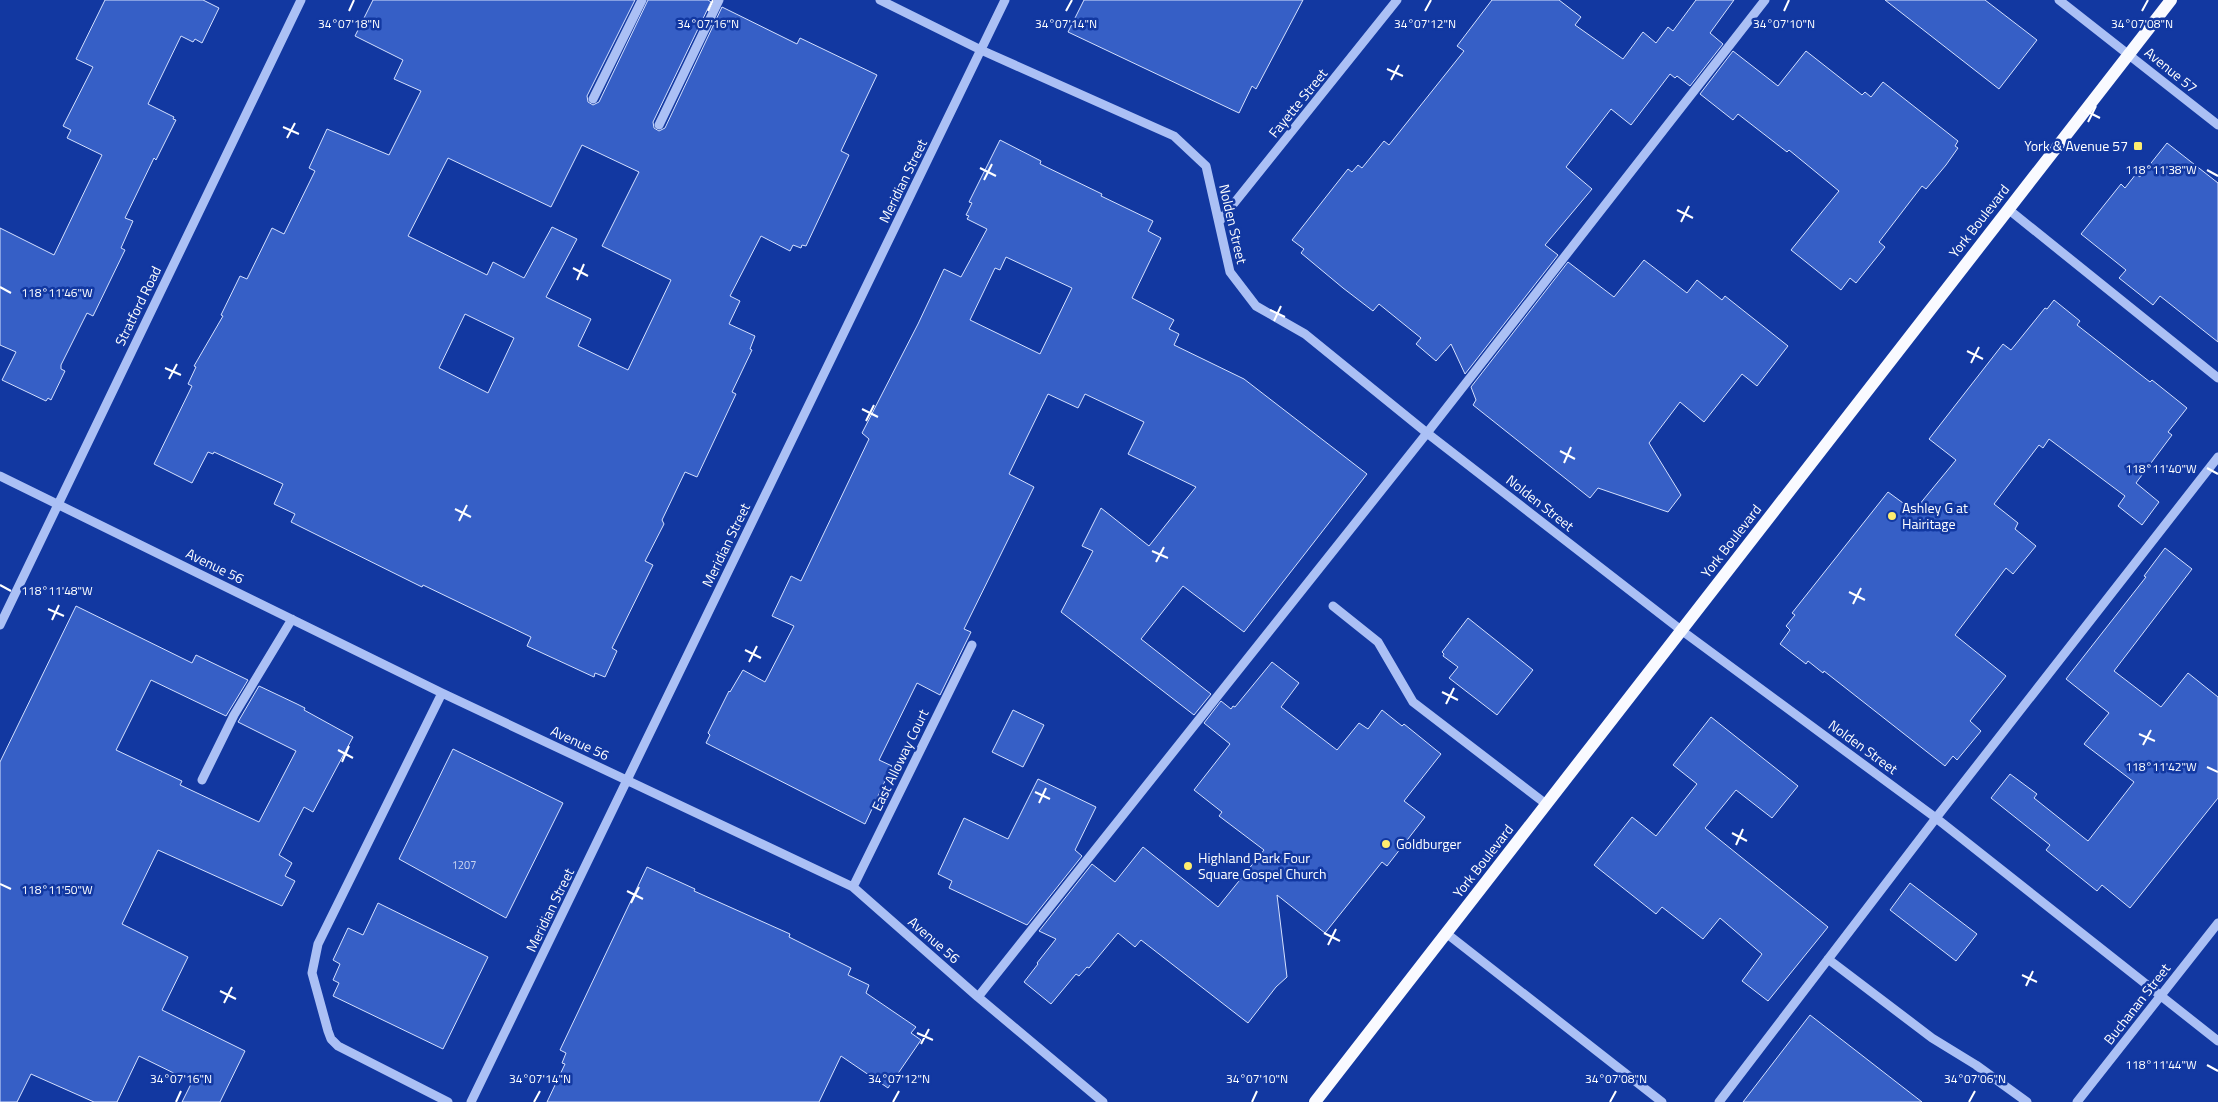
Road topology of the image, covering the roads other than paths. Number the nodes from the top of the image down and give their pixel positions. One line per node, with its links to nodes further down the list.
1 (301, 0): 21 (street, Stratford Road)
2 (642, 0): 12 (street)
3 (719, 0): 14 (street)
4 (880, 0): 10 (street, Nolden Street)
5 (1005, 0): 10 (street, Meridian Street)
6 (1397, 0): 16 (street, Fayette Street)
7 (1765, 0): 18 (street)
8 (2059, 0): 11 (street, Avenue 57)
9 (2171, 0): 11 (main road, York Boulevard)
10 (981, 50): 16 (street, Nolden Street); 29 (street, Meridian Street)
11 (2129, 54): 13 (street, Avenue 57); 15 (main road, York Boulevard)
12 (593, 99)
13 (2218, 124)
14 (659, 125)
15 (2008, 209): 17 (street); 25 (main road, York Boulevard)
16 (1220, 222): 18 (street, Nolden Street)
17 (2218, 378)
18 (1427, 432): 25 (street, Nolden Street); 37 (street)
19 (2218, 457): 31 (street)
20 (0, 476): 21 (street, Avenue 56)
21 (57, 504): 23 (street, Avenue 56); 24 (street, Stratford Road)
22 (1333, 606): 30 (street)
23 (292, 619): 27 (street, Avenue 56); 28 (street)
24 (0, 625)
25 (1681, 630): 30 (main road, York Boulevard); 31 (street, Nolden Street)
26 (972, 645): 32 (street, East Alloway Court)
27 (442, 693): 29 (street, Avenue 56); 39 (street)
28 (202, 780)
29 (627, 781): 32 (street, Avenue 56); 40 (street, Meridian Street)
30 (1546, 804): 34 (main road, York Boulevard)
31 (1936, 818): 35 (street); 36 (street, Nolden Street)
32 (853, 887): 37 (street, Avenue 56)
33 (2218, 923): 36 (street, Buchanan Street)
34 (1446, 933): 42 (main road, York Boulevard); 43 (street)
35 (1828, 959): 44 (street); 45 (street)
36 (2161, 996): 38 (street, Nolden Street); 46 (street, Buchanan Street)
37 (978, 997): 41 (street, Avenue 56)
38 (2218, 1041)
39 (448, 1102)
40 (471, 1102)
41 (1103, 1102)
42 (1315, 1102)
43 (1662, 1102)
44 (1719, 1102)
45 (2027, 1102)
46 (2077, 1102)

